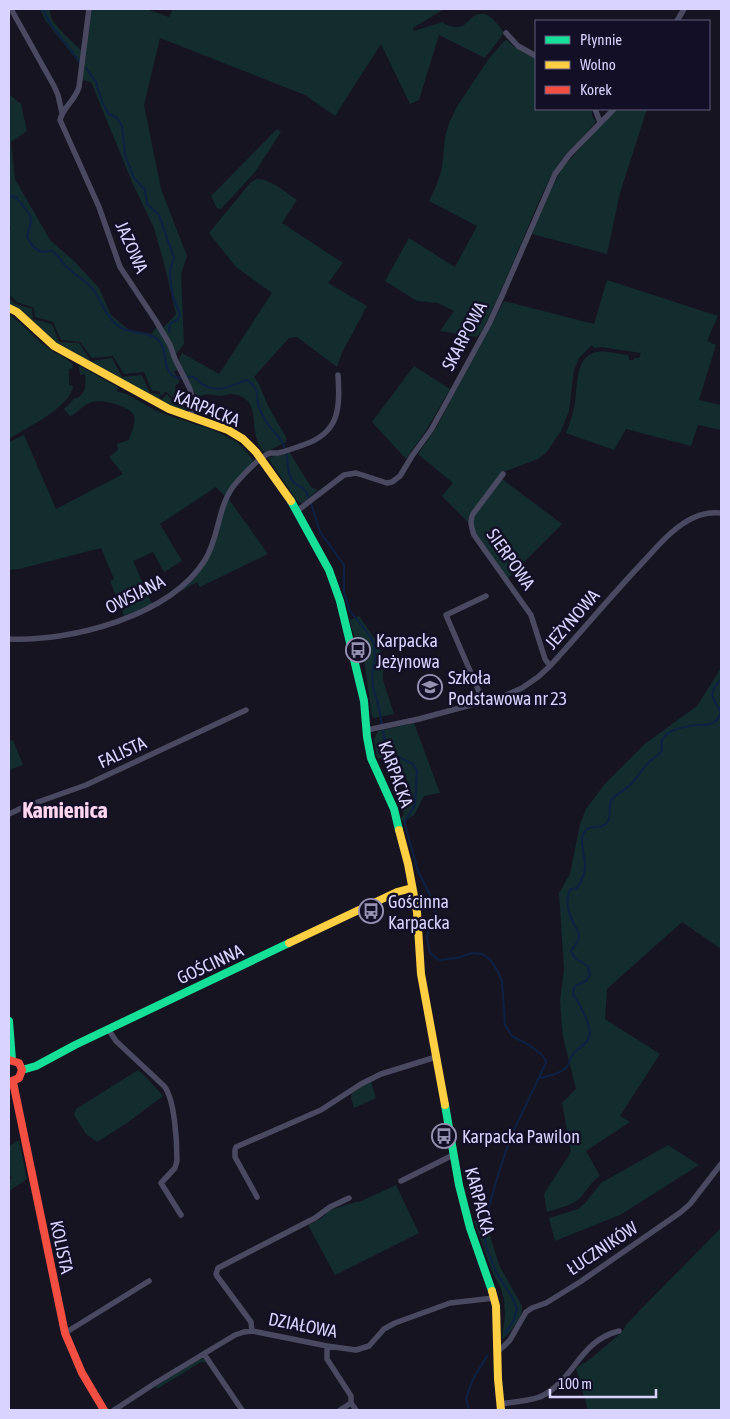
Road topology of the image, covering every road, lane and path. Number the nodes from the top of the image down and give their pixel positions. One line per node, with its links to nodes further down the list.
1 (10, 9): 9 (street, JAZOWA)
2 (89, 9): 9 (street)
3 (684, 9): 4 (street)
4 (678, 20)
5 (506, 33): 6 (street)
6 (535, 55)
7 (595, 110): 10 (street)
8 (613, 110): 10 (street, SKARPOWA)
9 (62, 113): 13 (street, JAZOWA)
10 (600, 122): 16 (street, SKARPOWA)
11 (9, 308): 13 (street, KARPACKA)
12 (338, 375): 14 (street, OWSIANA)
13 (191, 417): 14 (street, KARPACKA)
14 (261, 460): 16 (street, KARPACKA); 19 (street, OWSIANA)
15 (503, 474): 20 (street, SIERPOWA)
16 (297, 511): 23 (street, KARPACKA)
17 (721, 513): 20 (street, JEŻYNOWA)
18 (486, 596): 21 (street)
19 (9, 639)
20 (550, 666): 21 (street, JEŻYNOWA)
21 (483, 702): 23 (street, JEŻYNOWA)
22 (246, 710): 24 (street, FALISTA)
23 (367, 730): 25 (street, KARPACKA)
24 (9, 814)
25 (412, 888): 27 (street, GOŚCINNA); 28 (street, KARPACKA)
26 (9, 1021): 29 (street)
27 (108, 1029): 30 (street, GOŚCINNA); 37 (street)
28 (436, 1057): 32 (street, KARPACKA); 35 (street)
29 (11, 1060): 30 (street)
30 (22, 1070): 31 (street)
31 (11, 1082): 42 (street, KOLISTA)
32 (453, 1155): 34 (street); 39 (street, KARPACKA)
33 (721, 1164): 44 (street, ŁUCZNIKÓW)
34 (401, 1181)
35 (257, 1197)
36 (349, 1198): 40 (street)
37 (181, 1215)
38 (149, 1281): 42 (street)
39 (494, 1298): 43 (street, DZIAŁOWA); 44 (street, KARPACKA)
40 (252, 1331): 43 (street, DZIAŁOWA); 45 (street, DZIAŁOWA)
41 (619, 1331): 47 (street)
42 (65, 1333): 48 (street, KOLISTA)
43 (327, 1346): 46 (street)
44 (497, 1352): 47 (street, KARPACKA)
45 (204, 1354): 49 (street, DZIAŁOWA); 50 (street)
46 (351, 1402): 51 (street); 52 (street)
47 (500, 1407)
48 (104, 1410)
49 (114, 1410)
50 (242, 1410)
51 (340, 1410)
52 (356, 1410)

